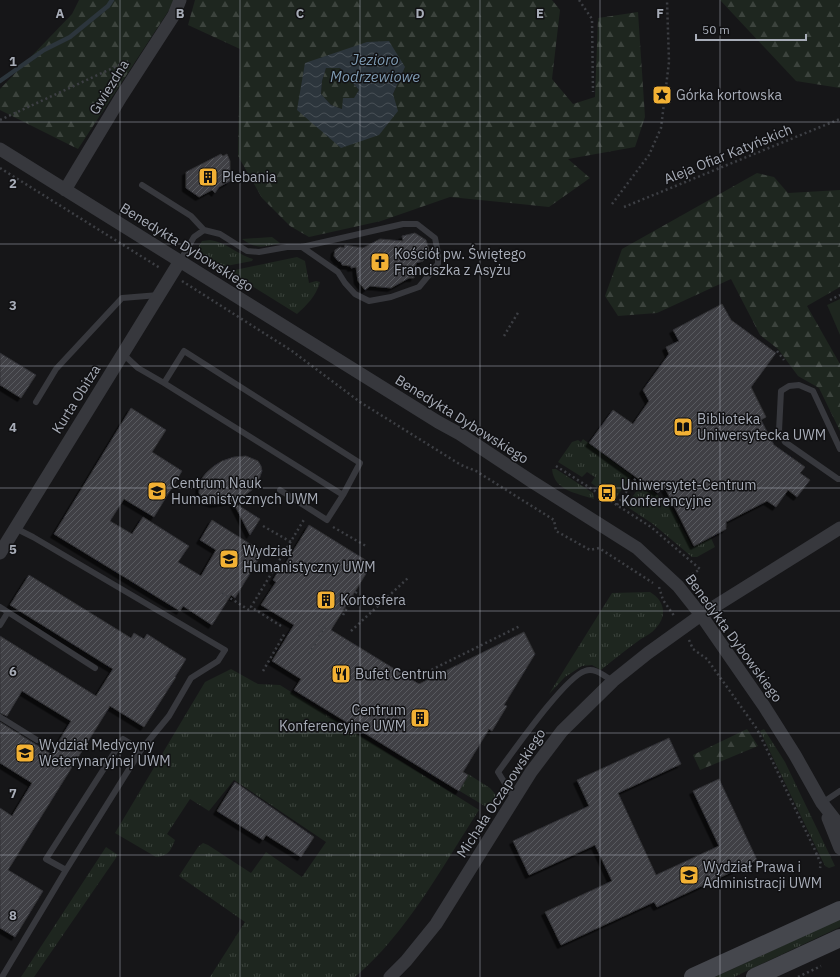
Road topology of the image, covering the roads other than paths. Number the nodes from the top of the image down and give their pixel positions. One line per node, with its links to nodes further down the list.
1 (180, 0): 4 (street, Gwiezdna)
2 (0, 148): 4 (street, Benedykta Dybowskiego)
3 (142, 185): 5 (lane)
4 (65, 190): 7 (street, Benedykta Dybowskiego)
5 (204, 230): 6 (lane); 7 (lane)
6 (302, 247): 6 (lane)
7 (180, 261): 8 (street, Kurta Obitza); 21 (street, Benedykta Dybowskiego)
8 (159, 295): 9 (street, Kurta Obitza); 11 (lane)
9 (123, 354): 10 (lane); 16 (street, Kurta Obitza)
10 (164, 383): 15 (lane); 15 (lane)
11 (36, 402)
12 (840, 448): 13 (lane)
13 (840, 479)
14 (280, 490): 15 (lane)
15 (343, 495)
16 (15, 528): 18 (street, Kurta Obitza); 27 (lane)
17 (840, 528): 21 (street, Michała Oczapowskiego)
18 (0, 553)
19 (0, 607): 20 (lane)
20 (8, 612): 22 (lane); 23 (lane)
21 (701, 615): 24 (street, Michała Oczapowskiego); 30 (street, Benedykta Dybowskiego)
22 (0, 625)
23 (95, 668)
24 (613, 681): 29 (street, Michała Oczapowskiego); 29 (lane)
25 (0, 717): 26 (lane)
26 (37, 740)
27 (141, 750): 33 (lane); 33 (lane)
28 (840, 792): 30 (lane)
29 (514, 798): 37 (street, Michała Oczapowskiego)
30 (822, 803): 31 (street, Benedykta Dybowskiego); 32 (street, Benedykta Dybowskiego)
31 (840, 826)
32 (840, 848)
33 (66, 870): 36 (lane)
34 (840, 910): 38 (main road)
35 (840, 938): 39 (main road)
36 (2, 977)
37 (390, 977)
38 (693, 977)
39 (755, 977)

